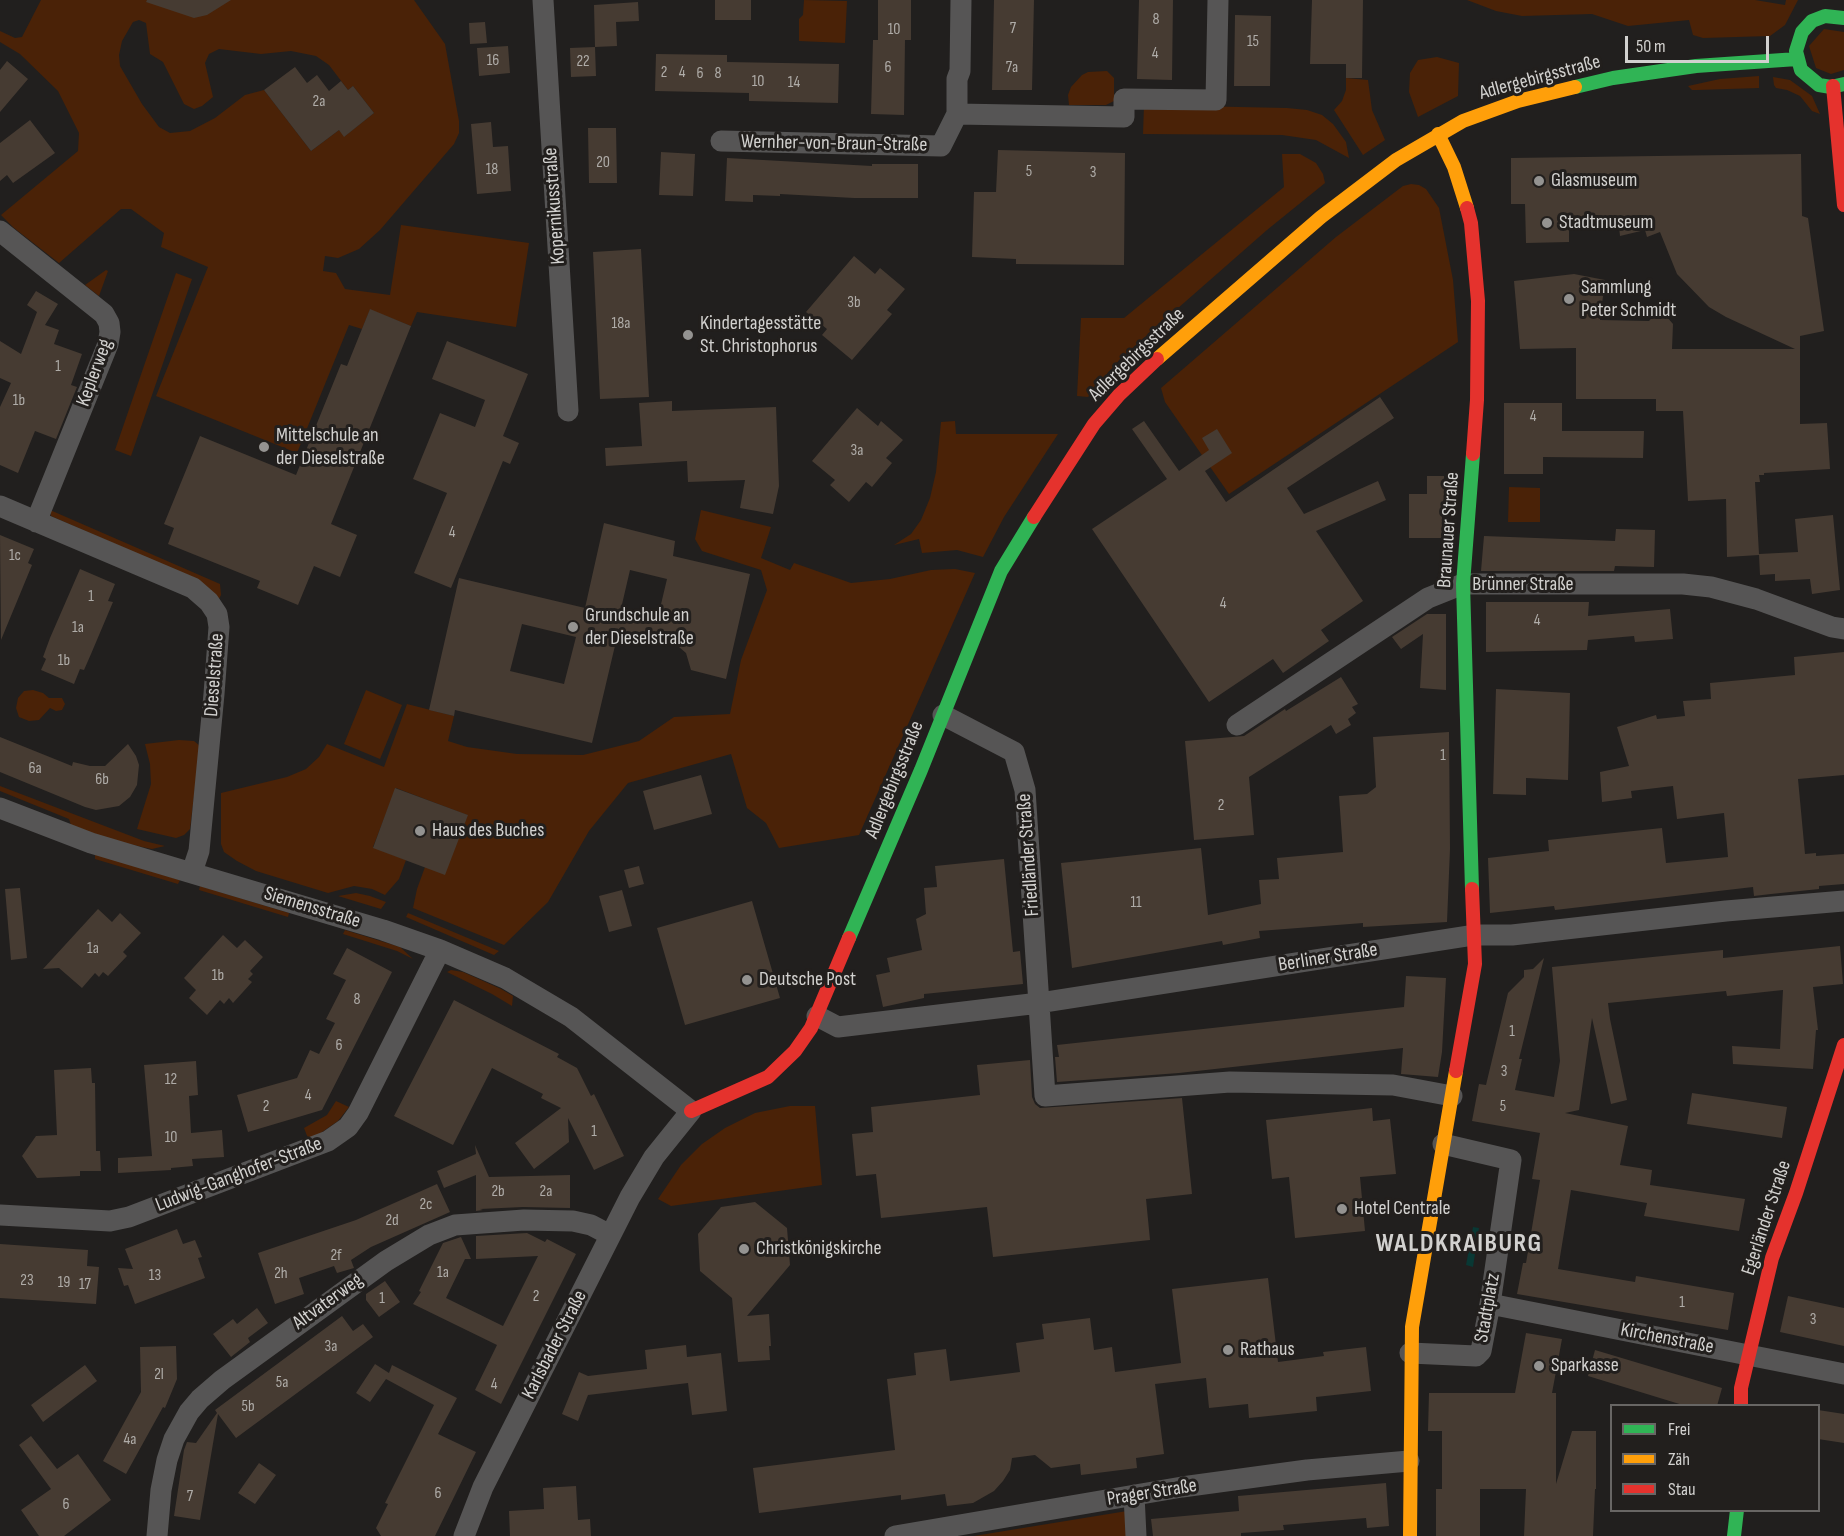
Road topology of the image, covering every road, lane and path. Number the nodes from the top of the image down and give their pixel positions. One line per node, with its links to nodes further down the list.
1 (543, 0): 13 (street, Kopernikusstraße)
2 (962, 0): 8 (street, Wernher-von-Braun-Straße)
3 (1218, 0): 8 (street)
4 (1840, 0): 5 (street)
5 (1841, 17): 6 (street)
6 (1797, 58): 7 (street); 9 (street, Adlergebirgsstraße)
7 (1839, 85): 11 (street)
8 (957, 114): 10 (street, Wernher-von-Braun-Straße)
9 (1438, 134): 16 (street, Braunauer Straße); 18 (street, Adlergebirgsstraße)
10 (721, 141)
11 (1844, 205)
12 (0, 231): 15 (street, Keplerweg)
13 (568, 411)
14 (0, 506): 15 (street, Dieselstraße)
15 (36, 522): 21 (street, Dieselstraße)
16 (1463, 584): 17 (street, Brünner Straße); 19 (street, Brünner Straße); 23 (street, Braunauer Straße)
17 (1844, 629)
18 (943, 715): 25 (street, Friedländer Straße); 26 (street, Adlergebirgsstraße)
19 (1237, 725)
20 (0, 808): 21 (street, Siemensstraße)
21 (192, 872): 24 (street, Siemensstraße)
22 (1844, 901): 23 (street, Berliner Straße)
23 (1474, 935): 25 (street, Berliner Straße); 28 (street)
24 (440, 950): 29 (street, Siemensstraße); 31 (street, Ludwig-Ganghofer-Straße)
25 (1039, 1004): 26 (street, Berliner Straße); 28 (street)
26 (817, 1016): 29 (street, Adlergebirgsstraße)
27 (1844, 1045): 35 (street, Egerländer Straße)
28 (1452, 1096): 30 (street)
29 (691, 1111): 32 (street, Karlsbader Straße)
30 (1443, 1144): 33 (street, Stadtplatz); 34 (street)
31 (0, 1215)
32 (610, 1235): 41 (street, Altvaterweg); 42 (street, Karlsbader Straße)
33 (1490, 1304): 34 (street, Stadtplatz); 35 (street, Kirchenstraße)
34 (1410, 1353): 38 (street)
35 (1748, 1356): 36 (street, Kirchenstraße); 37 (street, Egerländer Straße)
36 (1844, 1374)
37 (1741, 1404)
38 (1409, 1461): 39 (street, Prager Straße); 45 (street)
39 (1134, 1495): 43 (street, Prager Straße); 44 (street)
40 (1737, 1512): 46 (street)
41 (157, 1536)
42 (464, 1536)
43 (896, 1536)
44 (1136, 1536)
45 (1410, 1536)
46 (1734, 1536)

